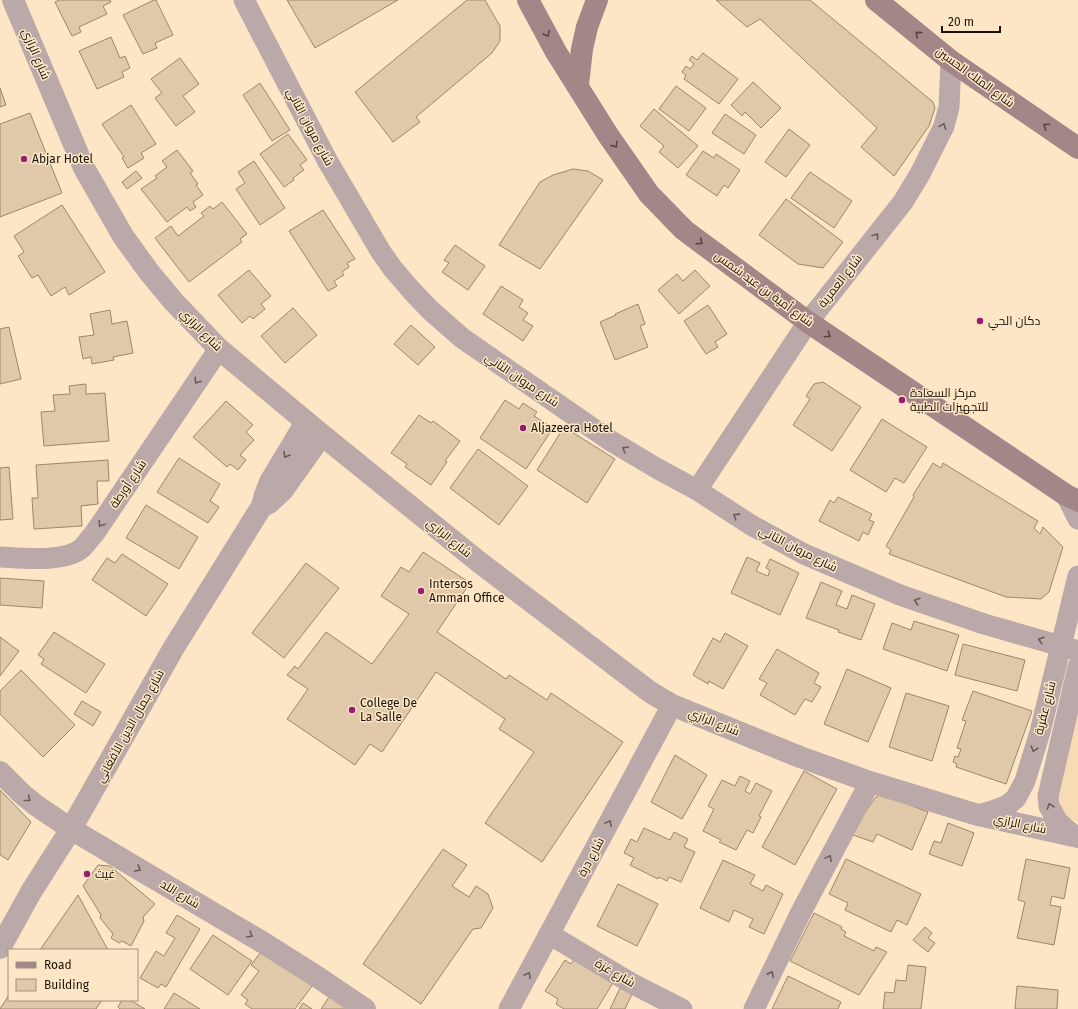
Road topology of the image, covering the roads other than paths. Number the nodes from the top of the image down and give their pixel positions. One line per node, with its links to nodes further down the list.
1 (13, 0): 10 (street, شارع الرازي)
2 (244, 0): 12 (street, شارع مروان الثاني, one-way to 2)
3 (528, 0): 7 (main road, شارع أمية بن عبد شمس, one-way to 7)
4 (597, 0): 7 (main road)
5 (876, 0): 6 (main road, شارع الملك الحسين, one-way to 5)
6 (951, 61): 8 (main road, شارع الملك الحسين, one-way to 6); 9 (street, شارع العمرية, one-way to 6)
7 (578, 85): 9 (main road, شارع أمية بن عبد شمس, one-way to 9)
8 (1078, 148)
9 (808, 322): 12 (street, شارع العمرية); 13 (main road, شارع أمية بن عبد شمس, one-way to 13)
10 (219, 349): 11 (street, شارع الرازي); 15 (street, شارع أورطة, one-way to 15)
11 (314, 428): 19 (street, شارع الرازي); 23 (street, شارع جمال الدين الأفغاني)
12 (697, 490): 17 (street, شارع مروان الثاني, one-way to 12)
13 (1072, 498): 14 (street)
14 (1078, 520)
15 (0, 557)
16 (1078, 576): 17 (street, شارع عقربة)
17 (1069, 649): 22 (street, شارع عقربة, one-way to 22)
18 (1078, 667): 24 (street, شارع عقربة, one-way to 18)
19 (672, 705): 21 (street, شارع الرازي); 25 (street, شارع درة, one-way to 19)
20 (0, 772): 23 (street, شارع اللد, one-way to 23)
21 (870, 782): 22 (street, شارع الرازي); 30 (street, one-way to 21)
22 (978, 815): 24 (street, شارع الرازي)
23 (71, 829): 26 (street, شارع جمال الدين الأفغاني); 27 (street, شارع اللد, one-way to 27)
24 (1076, 836)
25 (549, 934): 28 (street, شارع درة, one-way to 25); 29 (street, شارع غزة)
26 (0, 948)
27 (365, 1009)
28 (509, 1009)
29 (682, 1009)
30 (754, 1009)

